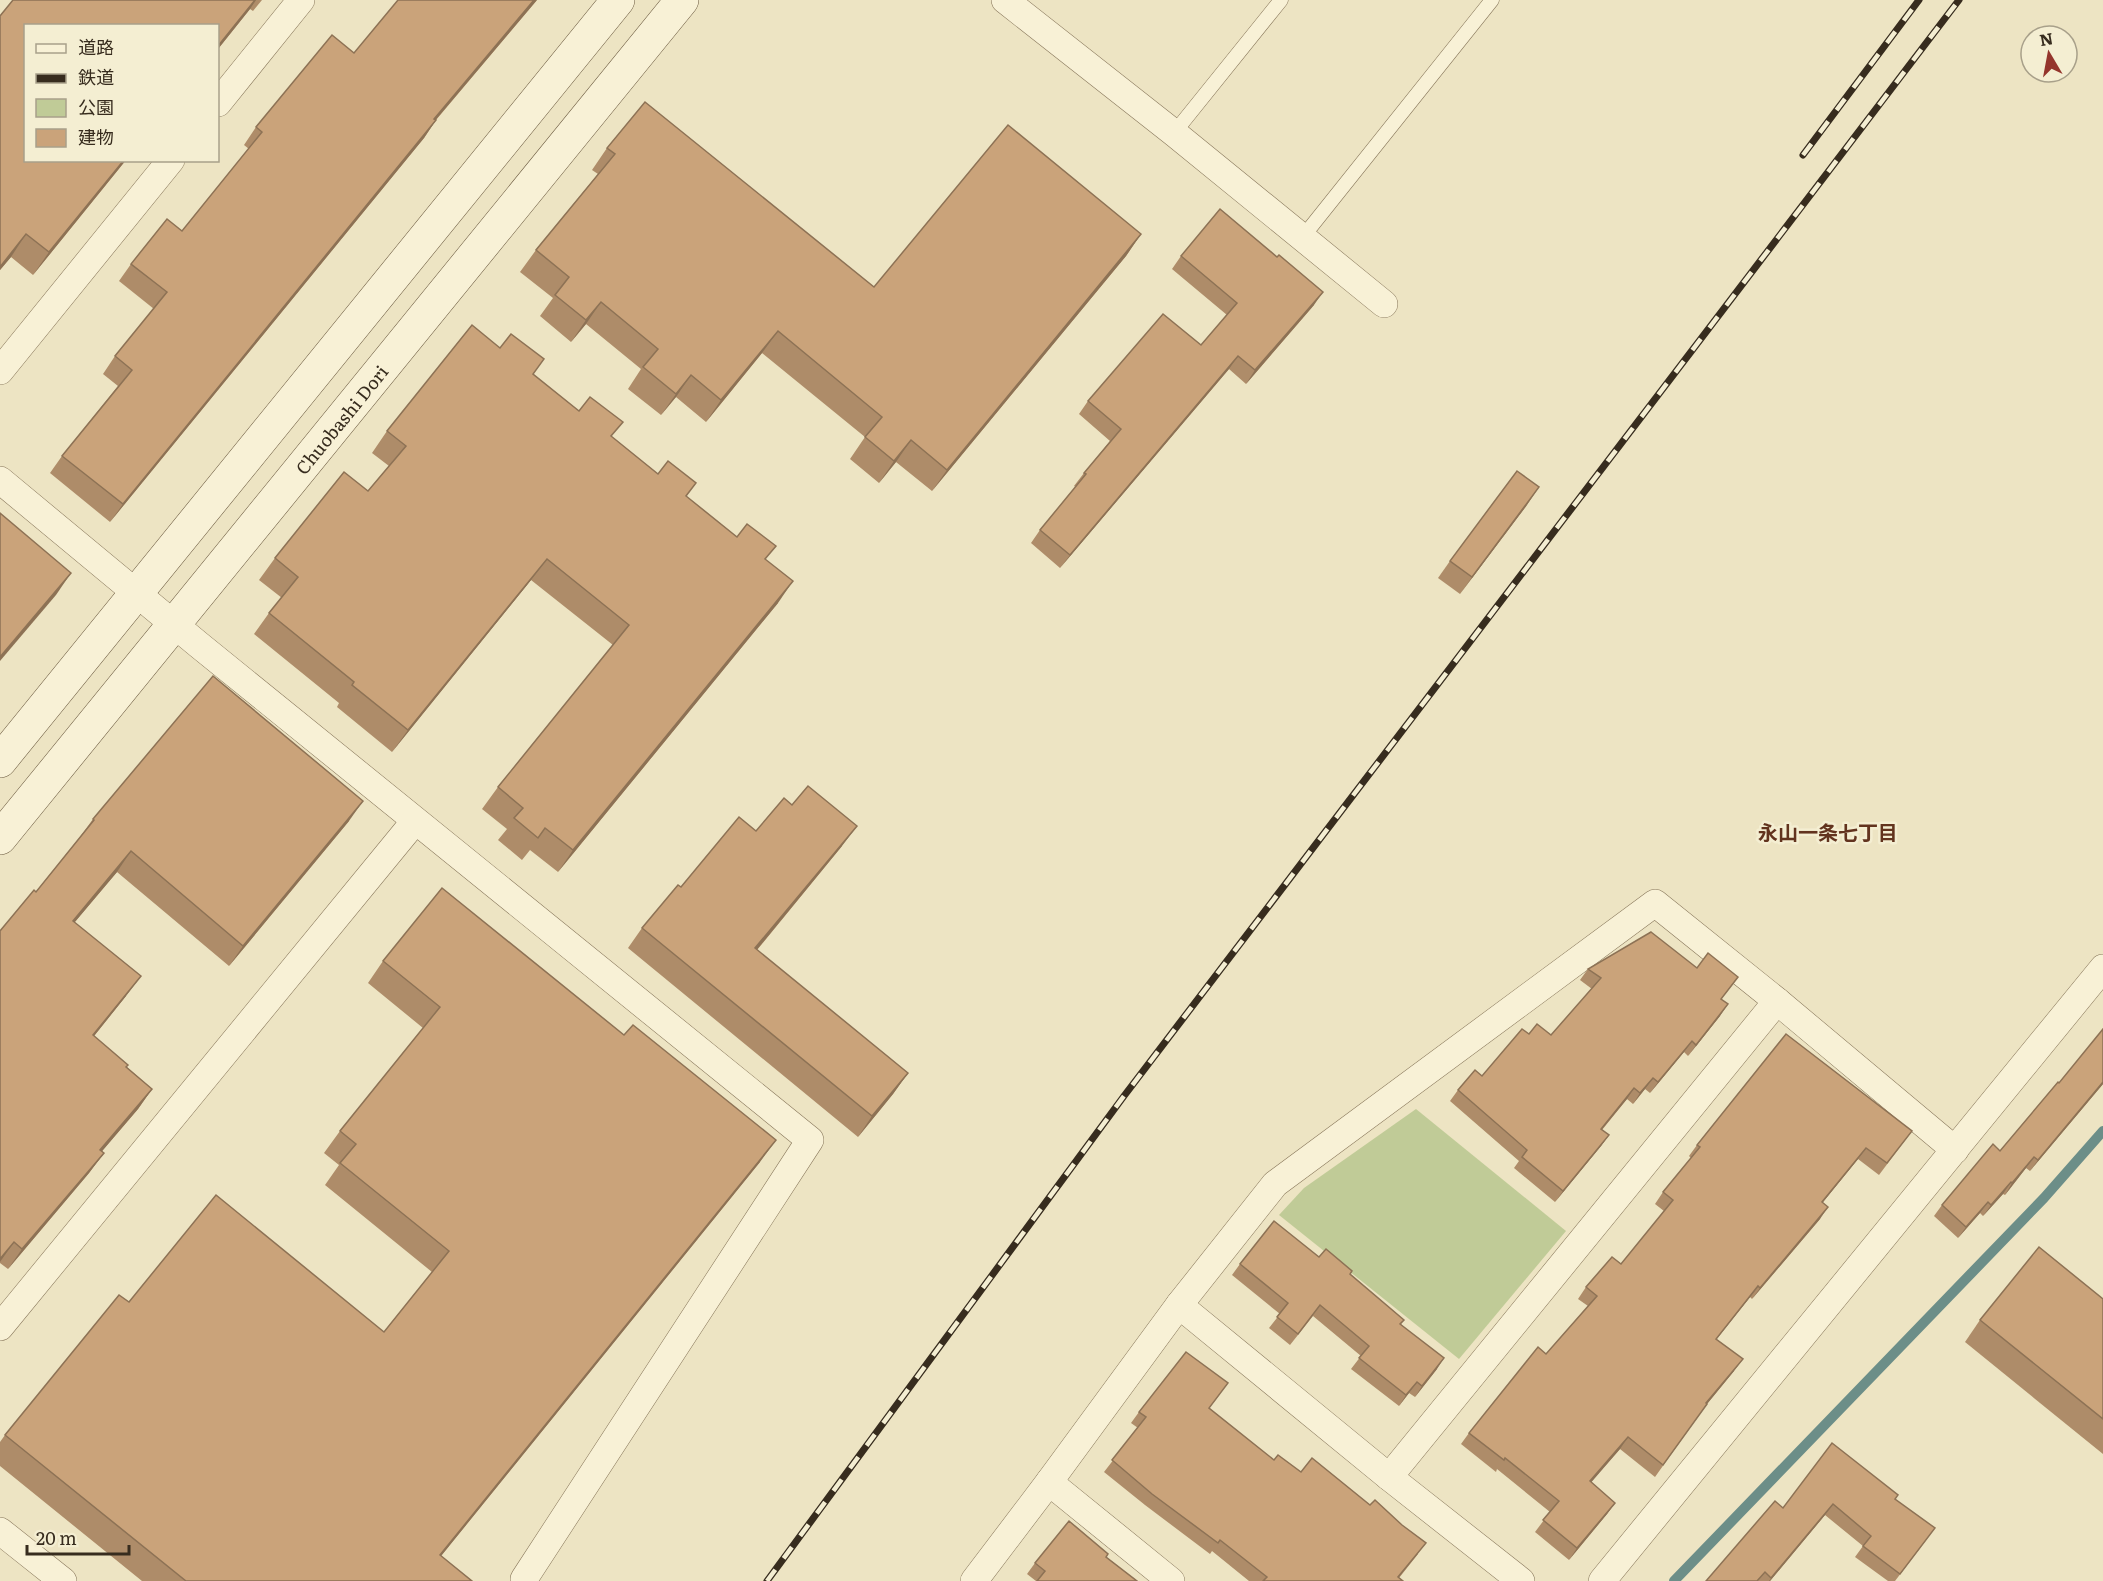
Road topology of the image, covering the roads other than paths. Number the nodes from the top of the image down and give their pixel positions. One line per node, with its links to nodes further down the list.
1 (302, 0): 7 (street)
2 (618, 0): 14 (main road)
3 (682, 0): 15 (main road, Chuobashi Dori)
4 (1005, 0): 8 (street)
5 (1281, 0): 8 (lane)
6 (1492, 0): 10 (lane)
7 (219, 103)
8 (1174, 133): 10 (street)
9 (169, 162): 12 (street)
10 (1302, 238): 11 (street)
11 (1384, 304)
12 (0, 371)
13 (0, 480): 14 (street)
14 (137, 593): 15 (street); 16 (main road)
15 (174, 624): 17 (street); 18 (main road, Chuobashi Dori)
16 (0, 760)
17 (415, 821): 23 (street); 28 (street)
18 (0, 838)
19 (2103, 968): 21 (street)
20 (1777, 1001): 21 (street); 22 (street); 24 (street)
21 (1955, 1150): 32 (street)
22 (1179, 1305): 24 (street); 25 (street)
23 (0, 1327)
24 (1389, 1476): 27 (street)
25 (1049, 1482): 30 (street); 31 (street)
26 (0, 1531): 29 (street)
27 (1505, 1576)
28 (524, 1579)
29 (63, 1581)
30 (974, 1581)
31 (1171, 1581)
32 (1602, 1581)

